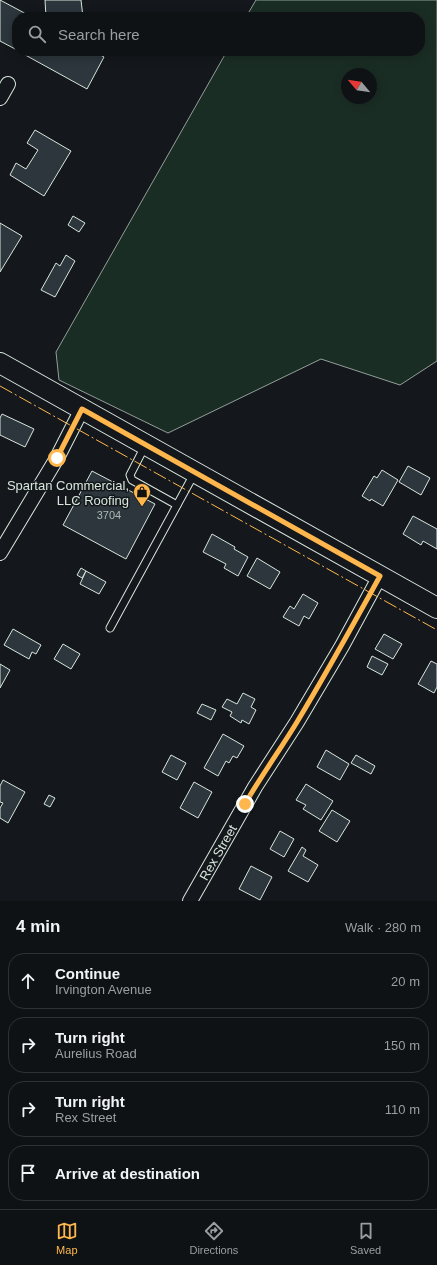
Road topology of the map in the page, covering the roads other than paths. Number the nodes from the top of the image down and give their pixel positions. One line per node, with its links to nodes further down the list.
1 (8, 84): 2 (street)
2 (0, 98)
3 (0, 363): 4 (street)
4 (82, 409): 5 (street); 8 (street)
5 (146, 444): 6 (street); 7 (lane)
6 (196, 472): 7 (lane); 9 (street)
7 (177, 505): 11 (lane)
8 (0, 553)
9 (380, 576): 10 (street); 12 (street, Rex Street)
10 (437, 608)
11 (110, 628)
12 (190, 901)

